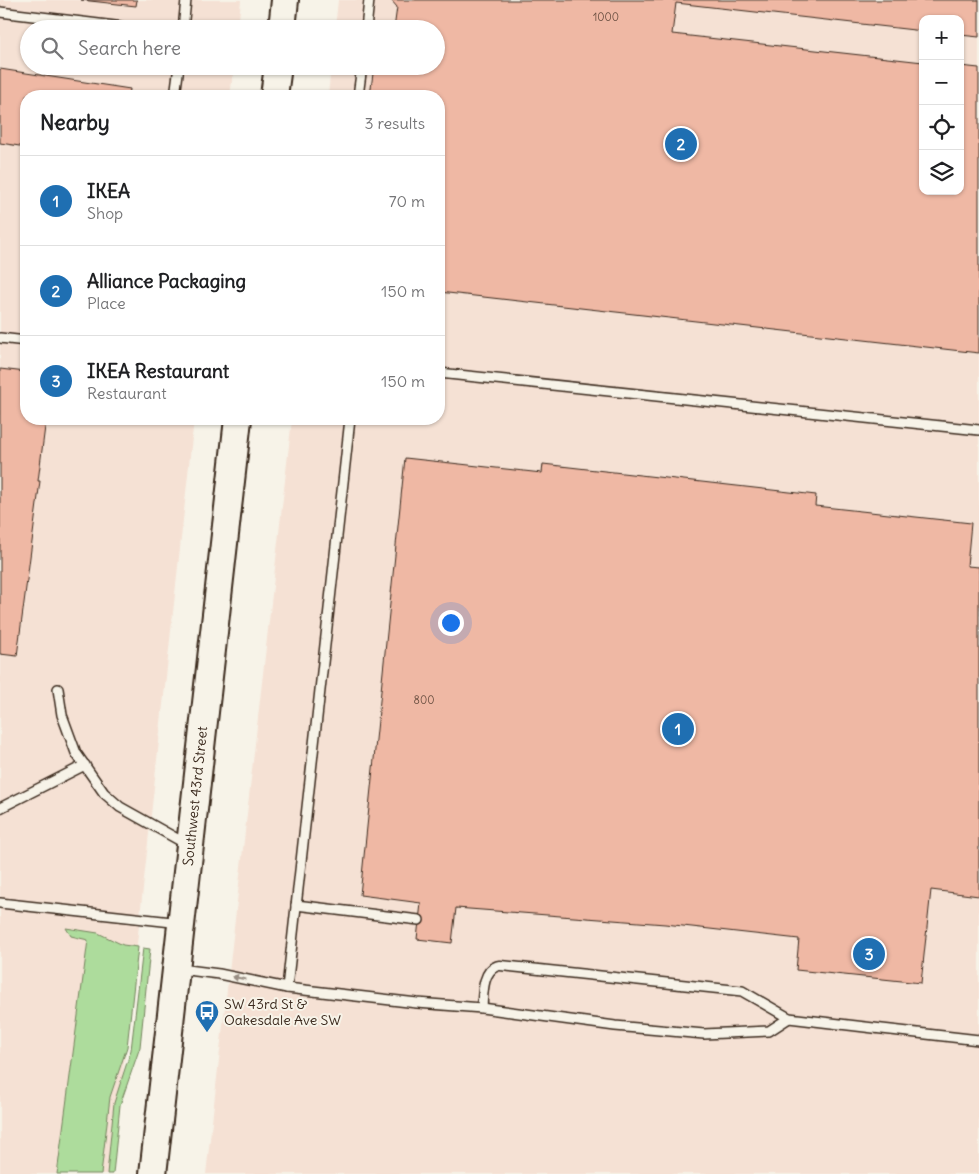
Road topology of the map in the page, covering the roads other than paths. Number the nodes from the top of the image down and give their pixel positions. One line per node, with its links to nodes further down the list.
1 (186, 0): 6 (lane)
2 (285, 0): 7 (main road)
3 (369, 0): 8 (lane)
4 (0, 12): 5 (lane)
5 (66, 20)
6 (184, 20)
7 (283, 20)
8 (367, 20)
9 (178, 75): 12 (lane)
10 (277, 75): 13 (main road)
11 (361, 75): 14 (lane)
12 (176, 90)
13 (275, 90)
14 (359, 90)
15 (0, 338): 16 (lane)
16 (20, 340)
17 (445, 374): 20 (lane)
18 (237, 425): 24 (main road, Southwest 43rd Street)
19 (349, 425): 26 (lane)
20 (979, 430)
21 (58, 689): 22 (lane)
22 (84, 765): 23 (lane); 24 (lane)
23 (0, 808)
24 (190, 845): 28 (main road, Southwest 43rd Street)
25 (0, 903): 28 (lane)
26 (296, 905): 27 (lane); 30 (lane)
27 (419, 920)
28 (181, 923): 29 (main road, Southwest 43rd Street)
29 (177, 968): 30 (lane, one-way to 29); 34 (main road, Southwest 43rd Street)
30 (287, 988): 31 (lane)
31 (482, 1008): 32 (lane); 32 (lane)
32 (789, 1018): 33 (lane)
33 (979, 1040)
34 (153, 1174)

